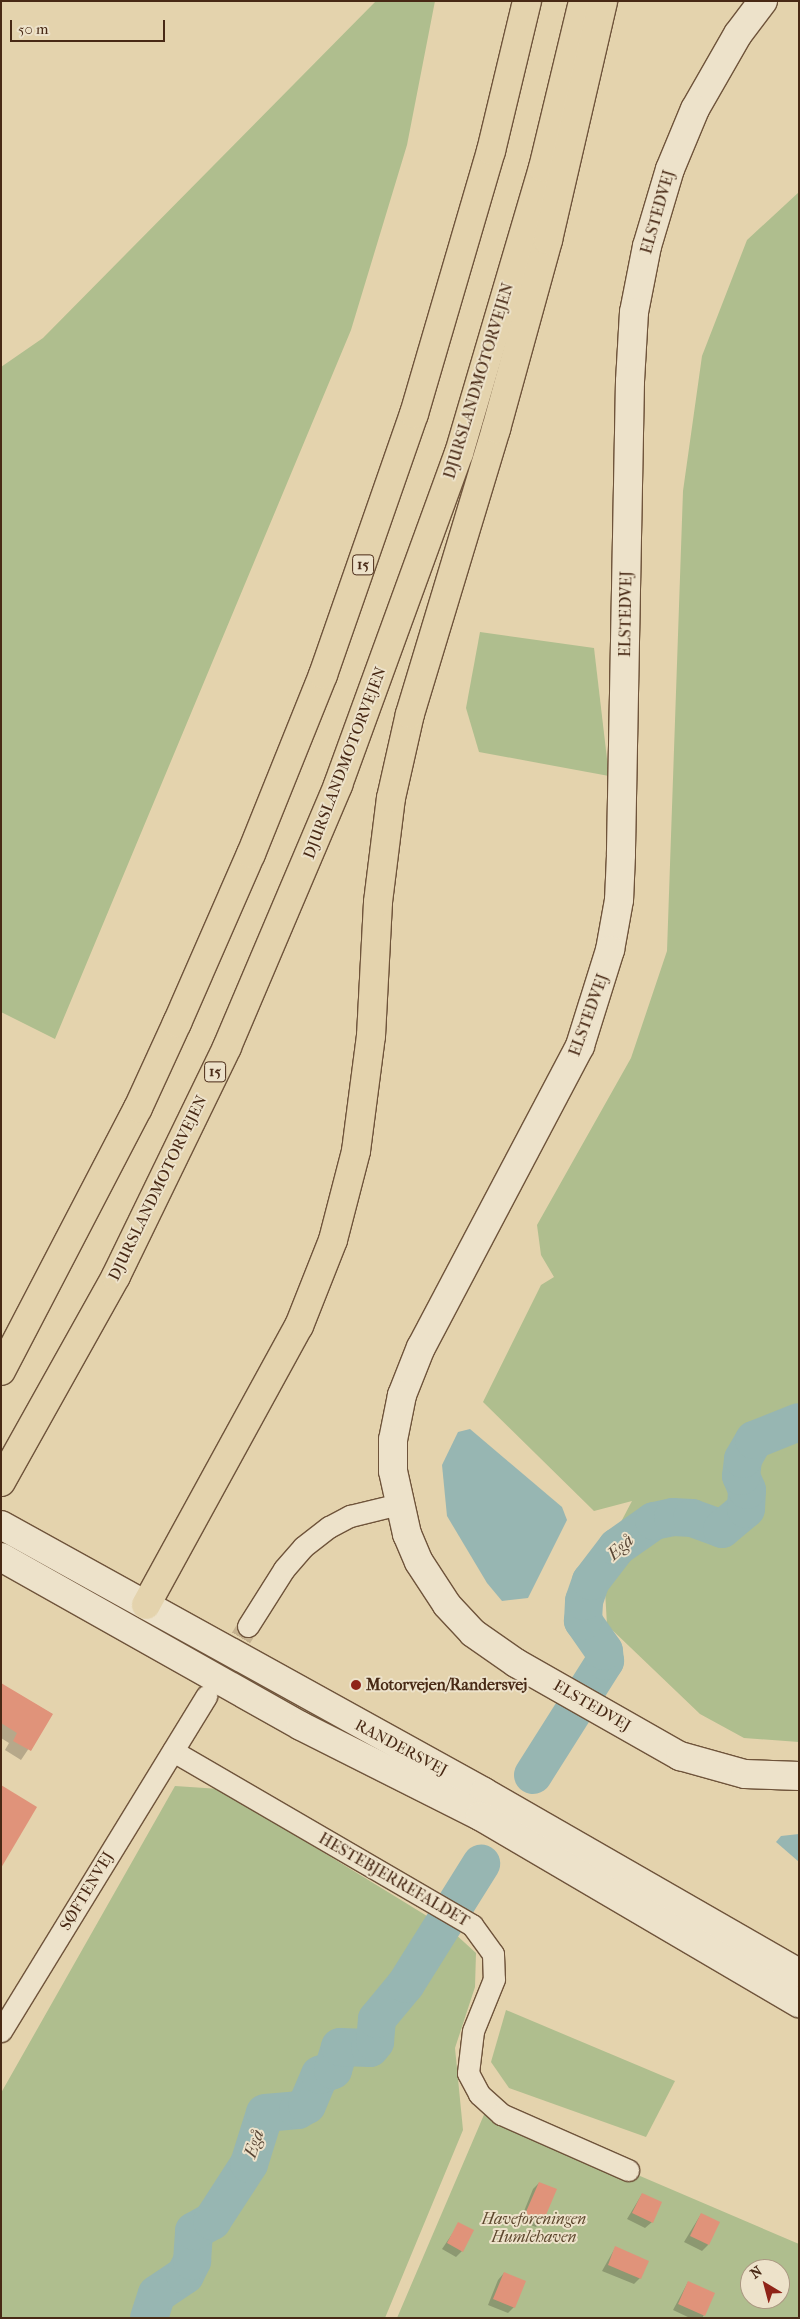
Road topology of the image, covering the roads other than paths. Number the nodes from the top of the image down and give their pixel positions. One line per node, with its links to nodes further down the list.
1 (527, 1): 5 (highway, 15)
2 (583, 1): 8 (highway, DJURSLANDMOTORVEJEN / 15)
3 (603, 1): 12 (highway)
4 (763, 1): 9 (street, ELSTEDVEJ)
5 (138, 1108): 6 (highway); 7 (highway, 15)
6 (1, 1334)
7 (1, 1371)
8 (1, 1482)
9 (399, 1504): 13 (street); 17 (street, ELSTEDVEJ)
10 (1, 1526): 12 (street, RANDERSVEJ)
11 (1, 1557): 14 (street, RANDERSVEJ)
12 (146, 1605): 14 (street); 18 (street, RANDERSVEJ)
13 (248, 1626)
14 (132, 1630): 19 (street, RANDERSVEJ)
15 (206, 1696): 16 (street)
16 (172, 1751): 20 (street, SØFTENVEJ); 21 (street, HESTEBJERREFALDET)
17 (799, 1776)
18 (799, 1973)
19 (799, 2003)
20 (1, 2031)
21 (628, 2170)

